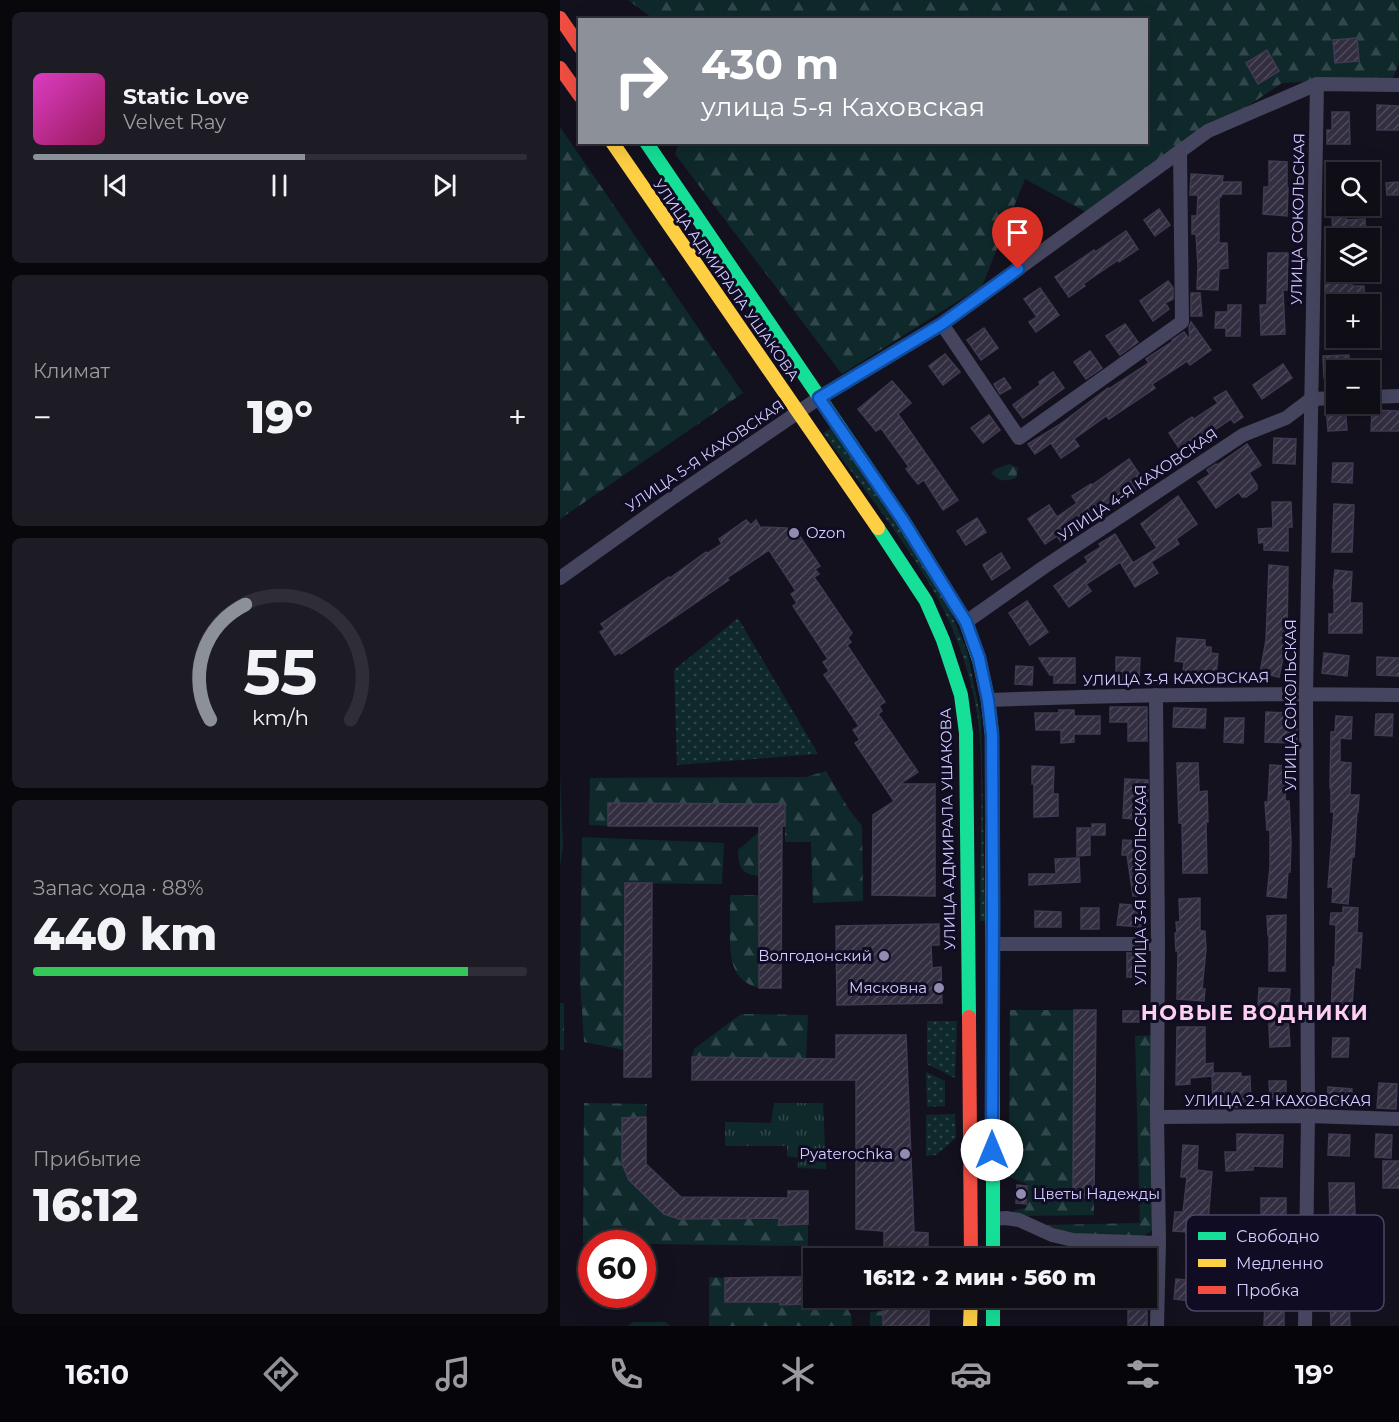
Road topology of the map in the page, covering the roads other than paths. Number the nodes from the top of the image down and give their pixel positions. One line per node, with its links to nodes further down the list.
1 (560, 18): 2 (main road)
2 (578, 44)
3 (560, 68): 6 (main road)
4 (1317, 84): 5 (street, УЛИЦА 5-Я КАХОВСКАЯ); 9 (street, УЛИЦА 5-Я КАХОВСКАЯ); 15 (street, УЛИЦА СОКОЛЬСКАЯ)
5 (1400, 85)
6 (578, 93)
7 (613, 144): 16 (main road, УЛИЦА АДМИРАЛА УШАКОВА)
8 (647, 144): 13 (main road, УЛИЦА АДМИРАЛА УШАКОВА)
9 (1180, 151): 10 (street, УЛИЦА 5-Я КАХОВСКАЯ); 10 (street)
10 (942, 324): 13 (street, УЛИЦА 5-Я КАХОВСКАЯ)
11 (1400, 396): 12 (street)
12 (1380, 397)
13 (819, 398): 16 (street, УЛИЦА 5-Я КАХОВСКАЯ); 18 (main road, УЛИЦА АДМИРАЛА УШАКОВА)
14 (1326, 398): 15 (street)
15 (1311, 399): 18 (street, УЛИЦА 4-Я КАХОВСКАЯ); 19 (street, УЛИЦА СОКОЛЬСКАЯ)
16 (798, 413): 17 (street, УЛИЦА 5-Я КАХОВСКАЯ); 25 (main road, УЛИЦА АДМИРАЛА УШАКОВА)
17 (560, 578)
18 (966, 622): 22 (main road, УЛИЦА АДМИРАЛА УШАКОВА)
19 (1306, 693): 20 (street, УЛИЦА 3-Я КАХОВСКАЯ); 21 (street, УЛИЦА 3-Я КАХОВСКАЯ); 27 (street, УЛИЦА СОКОЛЬСКАЯ)
20 (1156, 695): 22 (street, УЛИЦА 3-Я КАХОВСКАЯ); 24 (street, УЛИЦА 3-Я СОКОЛЬСКАЯ)
21 (1400, 695)
22 (988, 700): 23 (main road, УЛИЦА АДМИРАЛА УШАКОВА)
23 (993, 944): 24 (street); 26 (main road, УЛИЦА АДМИРАЛА УШАКОВА)
24 (1158, 944): 28 (street, УЛИЦА 3-Я СОКОЛЬСКАЯ)
25 (968, 981): 26 (main road); 33 (main road, УЛИЦА АДМИРАЛА УШАКОВА)
26 (992, 981): 31 (main road, УЛИЦА АДМИРАЛА УШАКОВА)
27 (1308, 1116): 28 (street, УЛИЦА 2-Я КАХОВСКАЯ); 29 (street, УЛИЦА 2-Я КАХОВСКАЯ); 30 (street, УЛИЦА СОКОЛЬСКАЯ)
28 (1157, 1117): 32 (street, УЛИЦА 3-Я СОКОЛЬСКАЯ)
29 (1400, 1119)
30 (1306, 1215)
31 (993, 1219): 32 (street); 34 (main road, УЛИЦА АДМИРАЛА УШАКОВА)
32 (1159, 1243): 40 (street, УЛИЦА 3-Я СОКОЛЬСКАЯ)
33 (971, 1248)
34 (993, 1248)
35 (971, 1308): 38 (main road)
36 (993, 1308): 39 (main road)
37 (1304, 1311): 41 (street, УЛИЦА СОКОЛЬСКАЯ)
38 (970, 1326)
39 (993, 1326)
40 (1157, 1326)
41 (1304, 1326)

